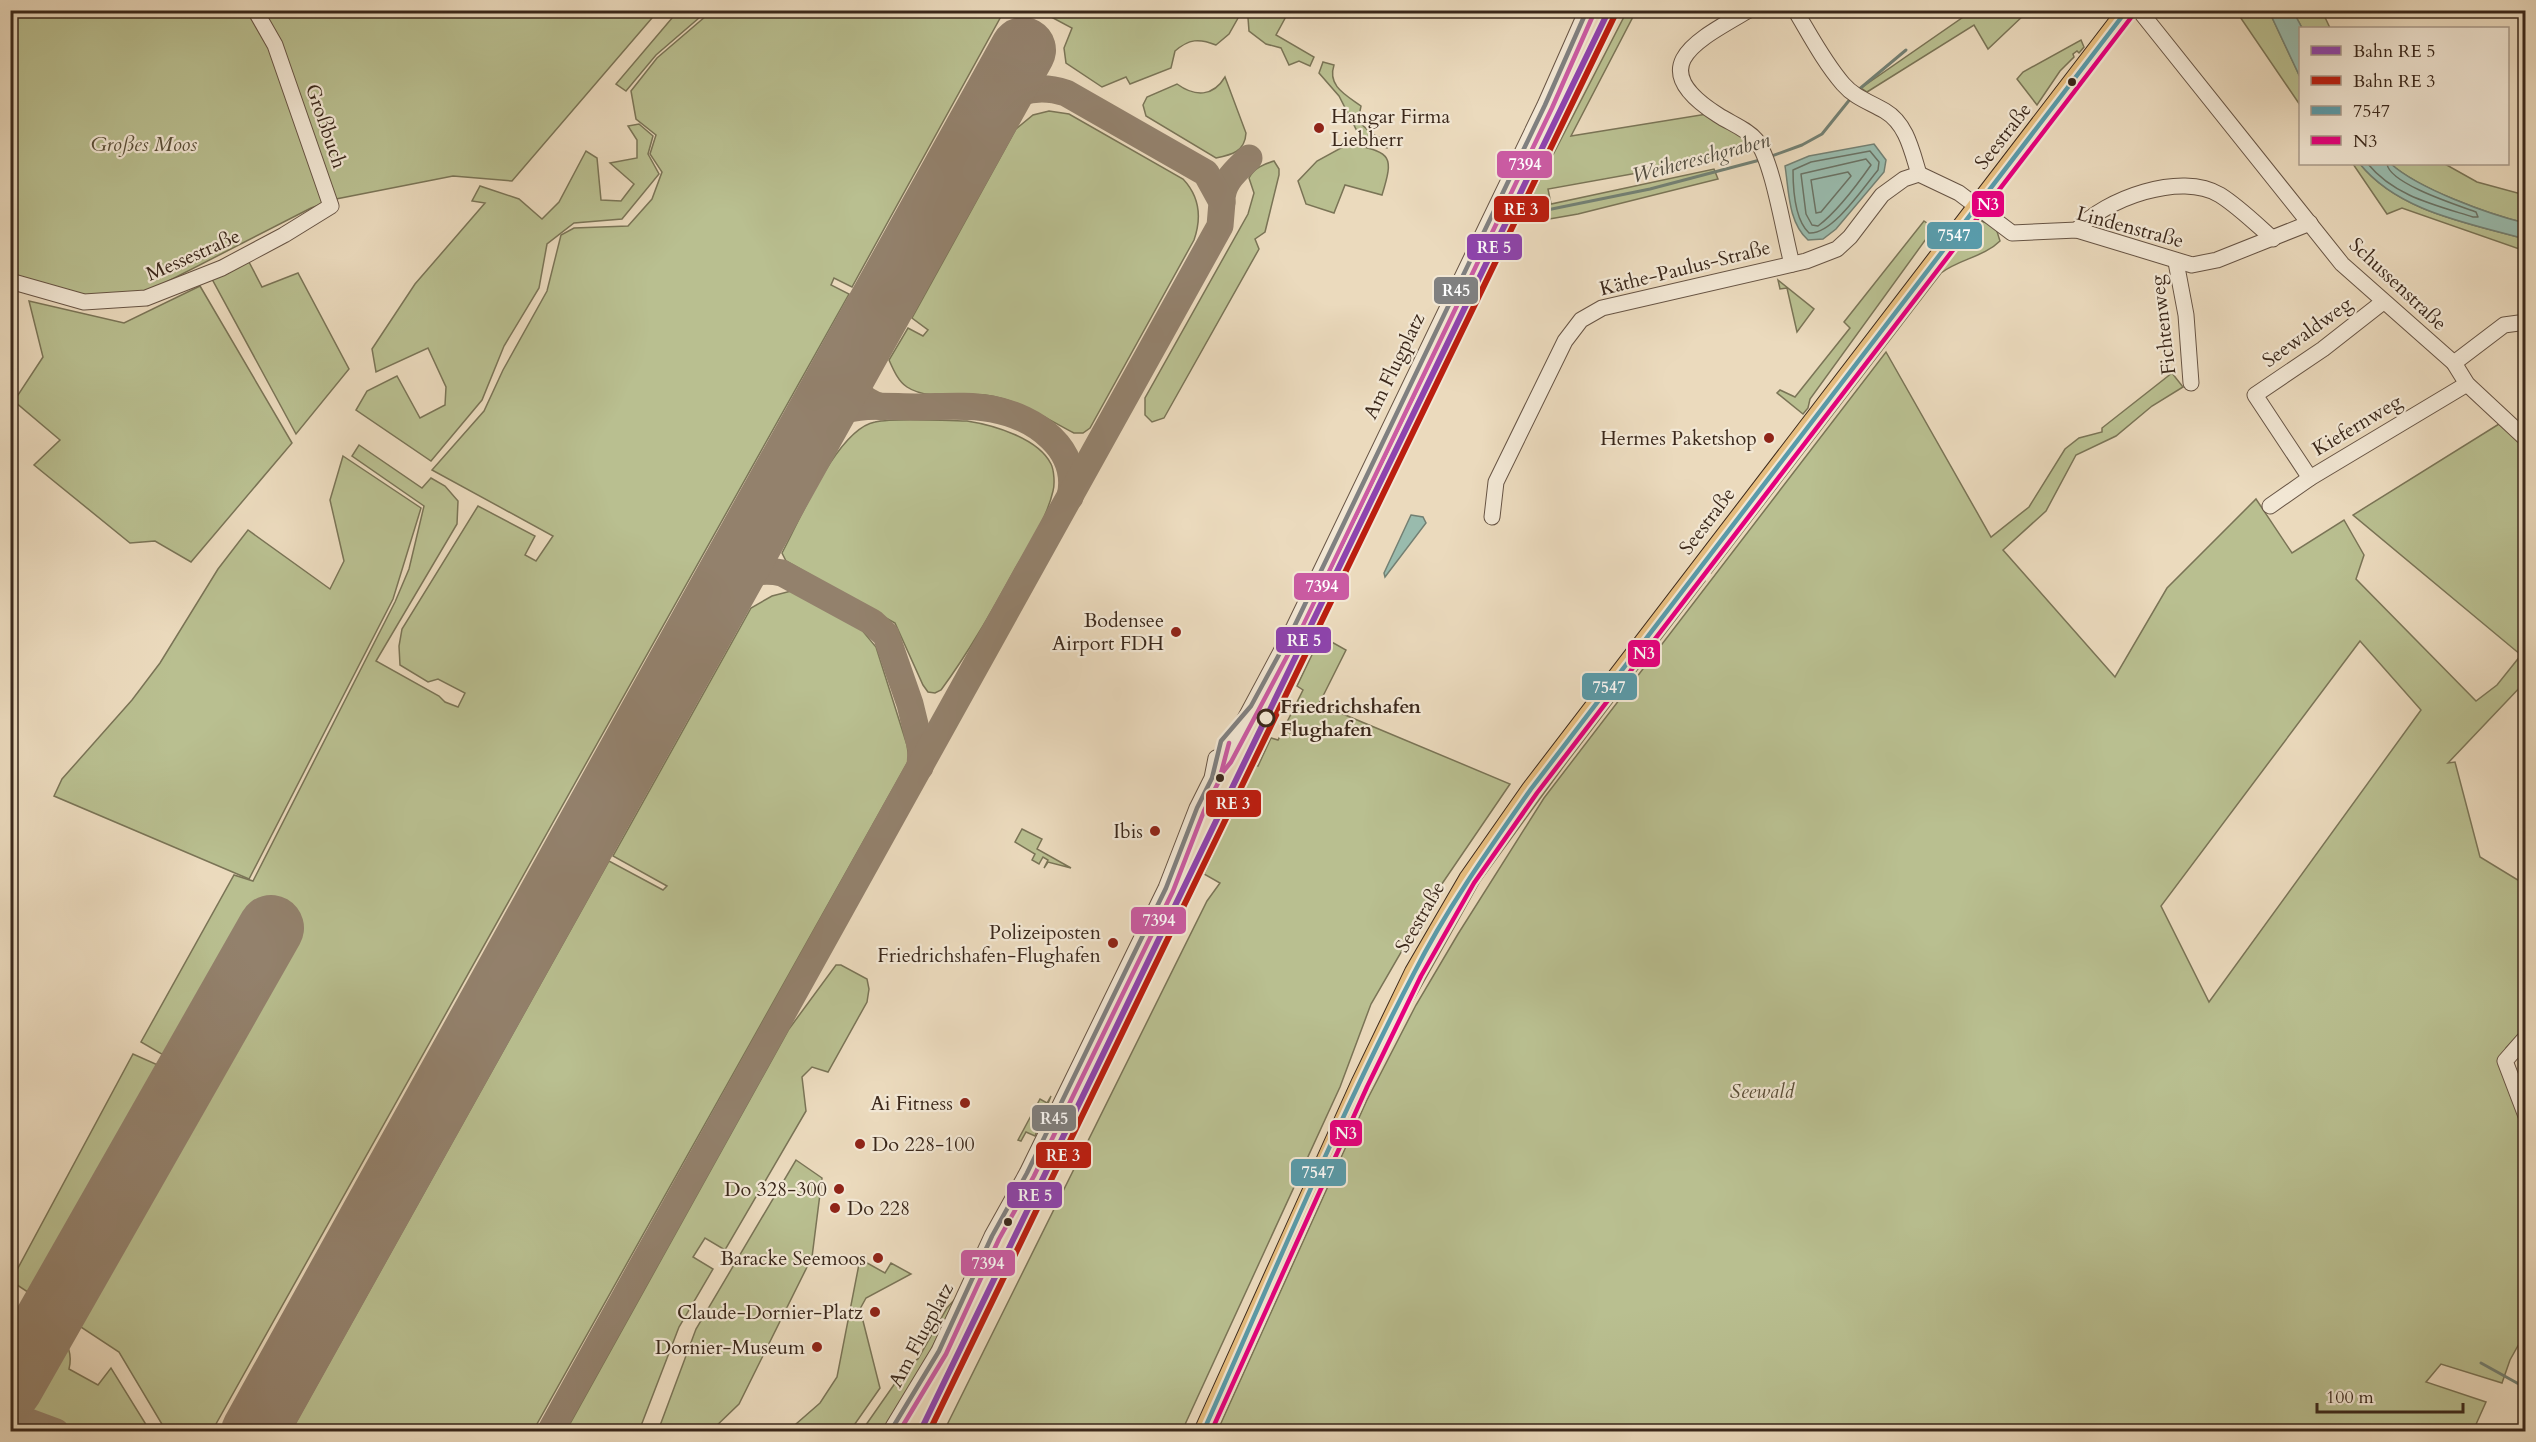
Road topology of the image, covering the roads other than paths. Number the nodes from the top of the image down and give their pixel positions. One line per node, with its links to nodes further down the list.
1 (255, 10): 11 (street, Großbuch)
2 (1587, 10): 27 (street, Am Flugplatz)
3 (1749, 10): 14 (street)
4 (1795, 10): 7 (street)
5 (2127, 10): 8 (main road, Seestraße)
6 (2139, 10): 9 (street, Schussenstraße)
7 (1919, 174): 8 (street); 14 (street, Käthe-Paulus-Straße)
8 (1976, 207): 10 (street, Lindenstraße); 28 (main road, Seestraße)
9 (2310, 223): 12 (street, Lindenstraße); 16 (street, Schussenstraße)
10 (2077, 230): 12 (street); 13 (street, Lindenstraße)
11 (284, 235): 15 (street, Messestraße)
12 (2272, 239): 13 (street, Lindenstraße)
13 (2176, 262): 19 (street, Fichtenweg)
14 (1792, 264): 24 (street, Käthe-Paulus-Straße)
15 (10, 281)
16 (2383, 302): 18 (street, Schussenstraße); 22 (street, Seewaldweg)
17 (2526, 322): 18 (street)
18 (2454, 363): 20 (street, Schussenstraße)
19 (2191, 382)
20 (2467, 384): 21 (street, Schussenstraße); 22 (street, Kiefernweg)
21 (2526, 439)
22 (2310, 478): 23 (street, Kiefernweg)
23 (2270, 506)
24 (1492, 517)
25 (2526, 1036): 26 (street)
26 (2526, 1116)
27 (890, 1431)
28 (1203, 1431)

